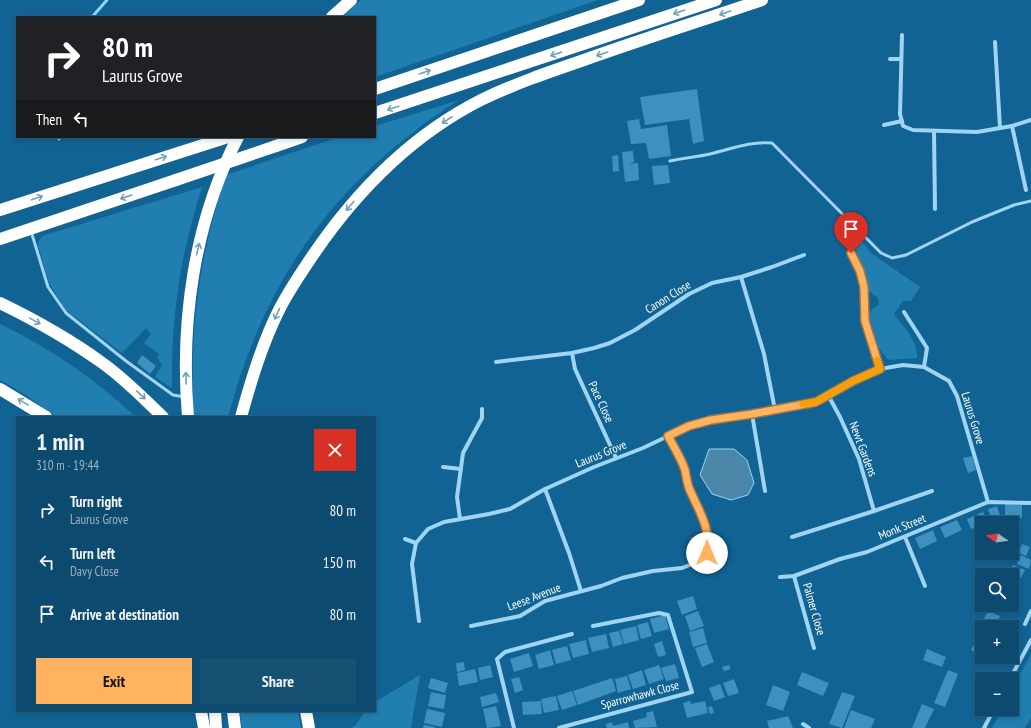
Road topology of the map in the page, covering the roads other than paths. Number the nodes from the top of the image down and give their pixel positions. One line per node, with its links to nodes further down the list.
1 (351, 0): 5 (highway)
2 (639, 0): 10 (highway, one-way to 2)
3 (716, 0): 11 (highway, one-way to 11)
4 (762, 0): 46 (highway, one-way to 46)
5 (333, 16)
6 (902, 35): 9 (street)
7 (995, 42): 16 (street)
8 (890, 59): 9 (street)
9 (901, 59): 12 (street)
10 (376, 89)
11 (376, 113)
12 (902, 120): 14 (street); 17 (street)
13 (1031, 120): 15 (street)
14 (884, 125)
15 (1012, 126): 16 (street); 22 (street)
16 (1000, 128): 17 (street)
17 (934, 131): 24 (street)
18 (225, 138): 25 (highway, one-way to 18)
19 (238, 138): 39 (highway, one-way to 19)
20 (299, 138): 26 (highway, one-way to 26, bridge)
21 (670, 161): 23 (lane)
22 (1026, 190)
23 (1031, 201)
24 (935, 209)
25 (0, 210)
26 (30, 229): 27 (highway); 39 (lane)
27 (0, 240)
28 (851, 253): 36 (street)
29 (804, 254): 30 (street, Canon Close)
30 (741, 277): 33 (street, Canon Close); 41 (street)
31 (0, 303): 44 (highway, one-way to 44)
32 (904, 312): 35 (street)
33 (572, 353): 34 (street); 48 (street, Pace Close)
34 (496, 362)
35 (924, 367): 36 (street, Laurus Grove); 54 (street, Laurus Grove)
36 (880, 369): 38 (street, Laurus Grove)
37 (0, 389): 43 (highway, one-way to 37)
38 (828, 396): 41 (street, Laurus Grove); 56 (street, Newt Gardens)
39 (187, 398): 45 (highway)
40 (482, 410): 50 (street)
41 (775, 410): 42 (street, Laurus Grove)
42 (752, 414): 47 (street, Laurus Grove); 52 (street)
43 (44, 416)
44 (163, 416)
45 (188, 416)
46 (241, 416)
47 (668, 436): 48 (street, Laurus Grove); 65 (street, Leese Avenue)
48 (616, 458): 51 (street, Laurus Grove)
49 (443, 467): 50 (street)
50 (461, 469): 57 (street)
51 (545, 489): 57 (street, Laurus Grove); 65 (street, Leese Avenue)
52 (765, 491)
53 (932, 491): 56 (street)
54 (988, 502): 55 (street, Monk Street); 59 (street, Monk Street)
55 (1031, 503)
56 (874, 511): 58 (street)
57 (460, 519): 61 (street, Laurus Grove)
58 (792, 537)
59 (905, 537): 62 (street, Monk Street); 64 (street)
60 (405, 539): 61 (street)
61 (416, 543): 67 (street)
62 (794, 576): 63 (street, Monk Street); 73 (street, Palmer Close)
63 (780, 577)
64 (924, 586)
65 (581, 591): 69 (street, Leese Avenue)
66 (1031, 611): 68 (street)
67 (419, 621)
68 (1025, 624)
69 (471, 626)
70 (593, 626): 86 (street, Sparrowhawk Close)
71 (572, 634): 85 (street)
72 (1031, 640): 74 (street)
73 (814, 648)
74 (1014, 672)
75 (201, 712): 81 (highway)
76 (214, 712): 82 (highway)
77 (233, 712): 83 (highway)
78 (306, 712): 84 (highway)
79 (990, 716): 88 (street)
80 (803, 724): 87 (street)
81 (204, 728)
82 (216, 728)
83 (234, 728)
84 (309, 728)
85 (514, 728)
86 (559, 728)
87 (809, 728)
88 (984, 728)

